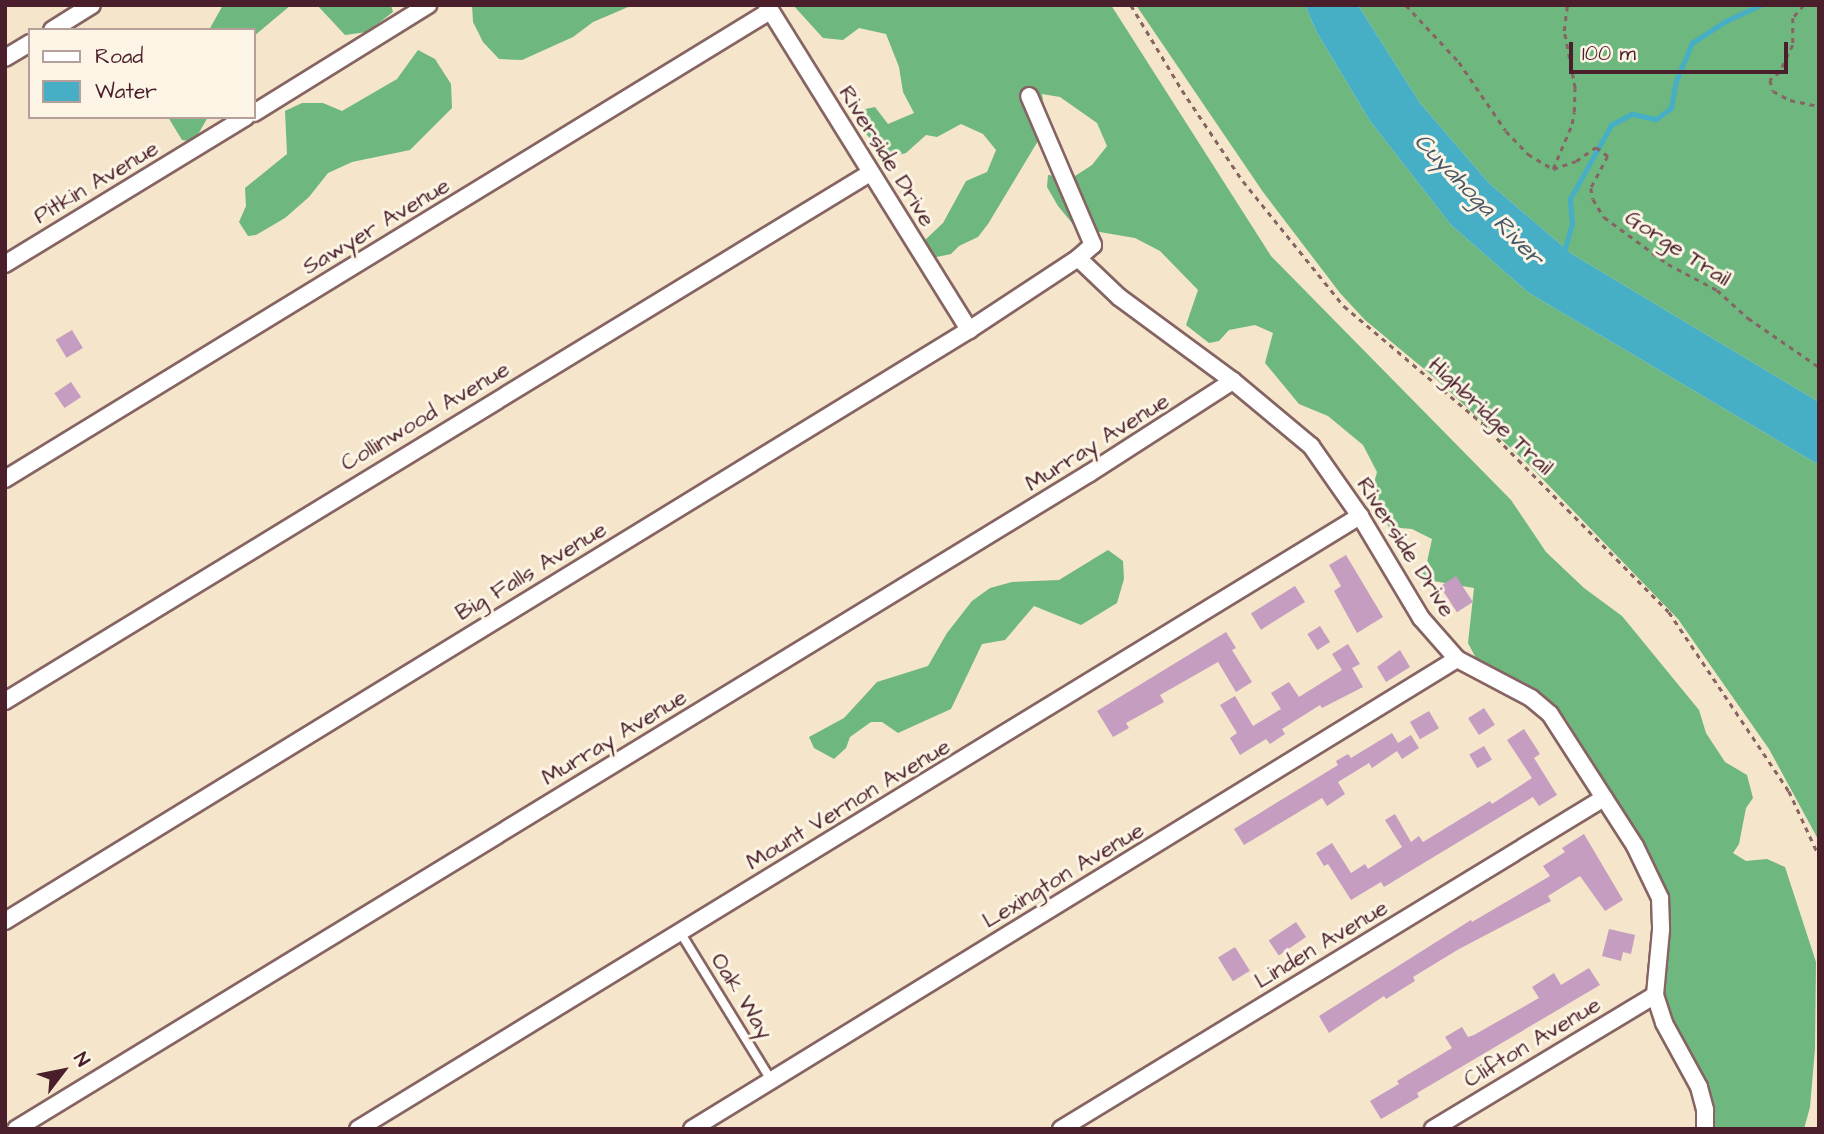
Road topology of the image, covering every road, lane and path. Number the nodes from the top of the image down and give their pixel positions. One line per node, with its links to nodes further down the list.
1 (428, 5): 13 (street)
2 (1131, 5): 27 (path, Highbridge Trail)
3 (1406, 5): 15 (path)
4 (1567, 5): 15 (path)
5 (1804, 5): 12 (path)
6 (85, 7): 8 (street)
7 (768, 8): 16 (street, Riverside Drive); 22 (street, Sawyer Avenue)
8 (55, 28)
9 (28, 44): 10 (street)
10 (5, 58)
11 (1028, 96): 17 (street)
12 (1819, 106)
13 (256, 112)
14 (243, 119): 18 (street, Pitkin Avenue)
15 (1553, 169): 20 (path, Gorge Trail)
16 (870, 173): 19 (street, Riverside Drive); 25 (street, Collinwood Avenue)
17 (1078, 258): 19 (street, Big Falls Avenue); 21 (street, Riverside Drive)
18 (5, 264)
19 (969, 330): 28 (street, Big Falls Avenue)
20 (1819, 367)
21 (1233, 381): 23 (street, Riverside Drive); 32 (street, Murray Avenue)
22 (5, 479)
23 (1360, 516): 24 (street, Riverside Drive); 29 (street, Mount Vernon Avenue)
24 (1457, 659): 26 (street, Riverside Drive); 31 (street, Lexington Avenue)
25 (5, 701)
26 (1604, 797): 30 (street, Riverside Drive); 35 (street, Linden Avenue)
27 (1819, 856)
28 (5, 921)
29 (680, 932): 31 (lane, Oak Way); 33 (street, Mount Vernon Avenue)
30 (1655, 995): 36 (street, Clifton Avenue); 37 (street, Riverside Drive)
31 (771, 1080): 34 (street, Lexington Avenue)
32 (16, 1129)
33 (358, 1129)
34 (692, 1129)
35 (1061, 1129)
36 (1433, 1129)
37 (1705, 1129)

